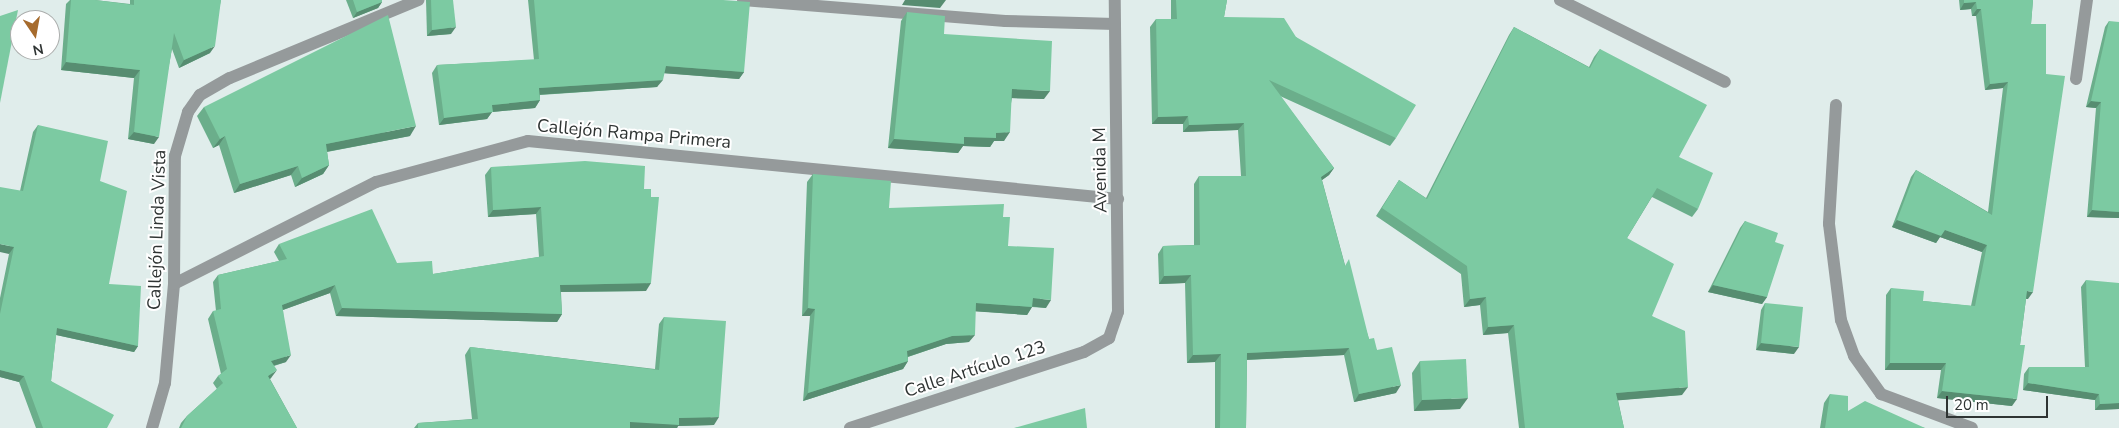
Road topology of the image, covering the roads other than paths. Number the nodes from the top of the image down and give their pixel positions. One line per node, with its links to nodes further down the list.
1 (418, 0): 11 (street, Callejón Linda Vista)
2 (743, 0): 6 (street)
3 (1115, 0): 6 (street, Avenida M)
4 (1560, 0): 8 (street)
5 (2087, 0): 7 (street)
6 (1115, 24): 10 (street, Avenida M)
7 (2076, 79)
8 (1726, 82)
9 (1836, 105): 15 (street)
10 (1118, 199): 11 (street, Callejón Rampa Primera); 12 (street, Avenida M)
11 (174, 284): 13 (street, Callejón Linda Vista)
12 (1109, 338): 14 (street, Calle Artículo 123)
13 (152, 428)
14 (850, 428)
15 (1972, 428)

